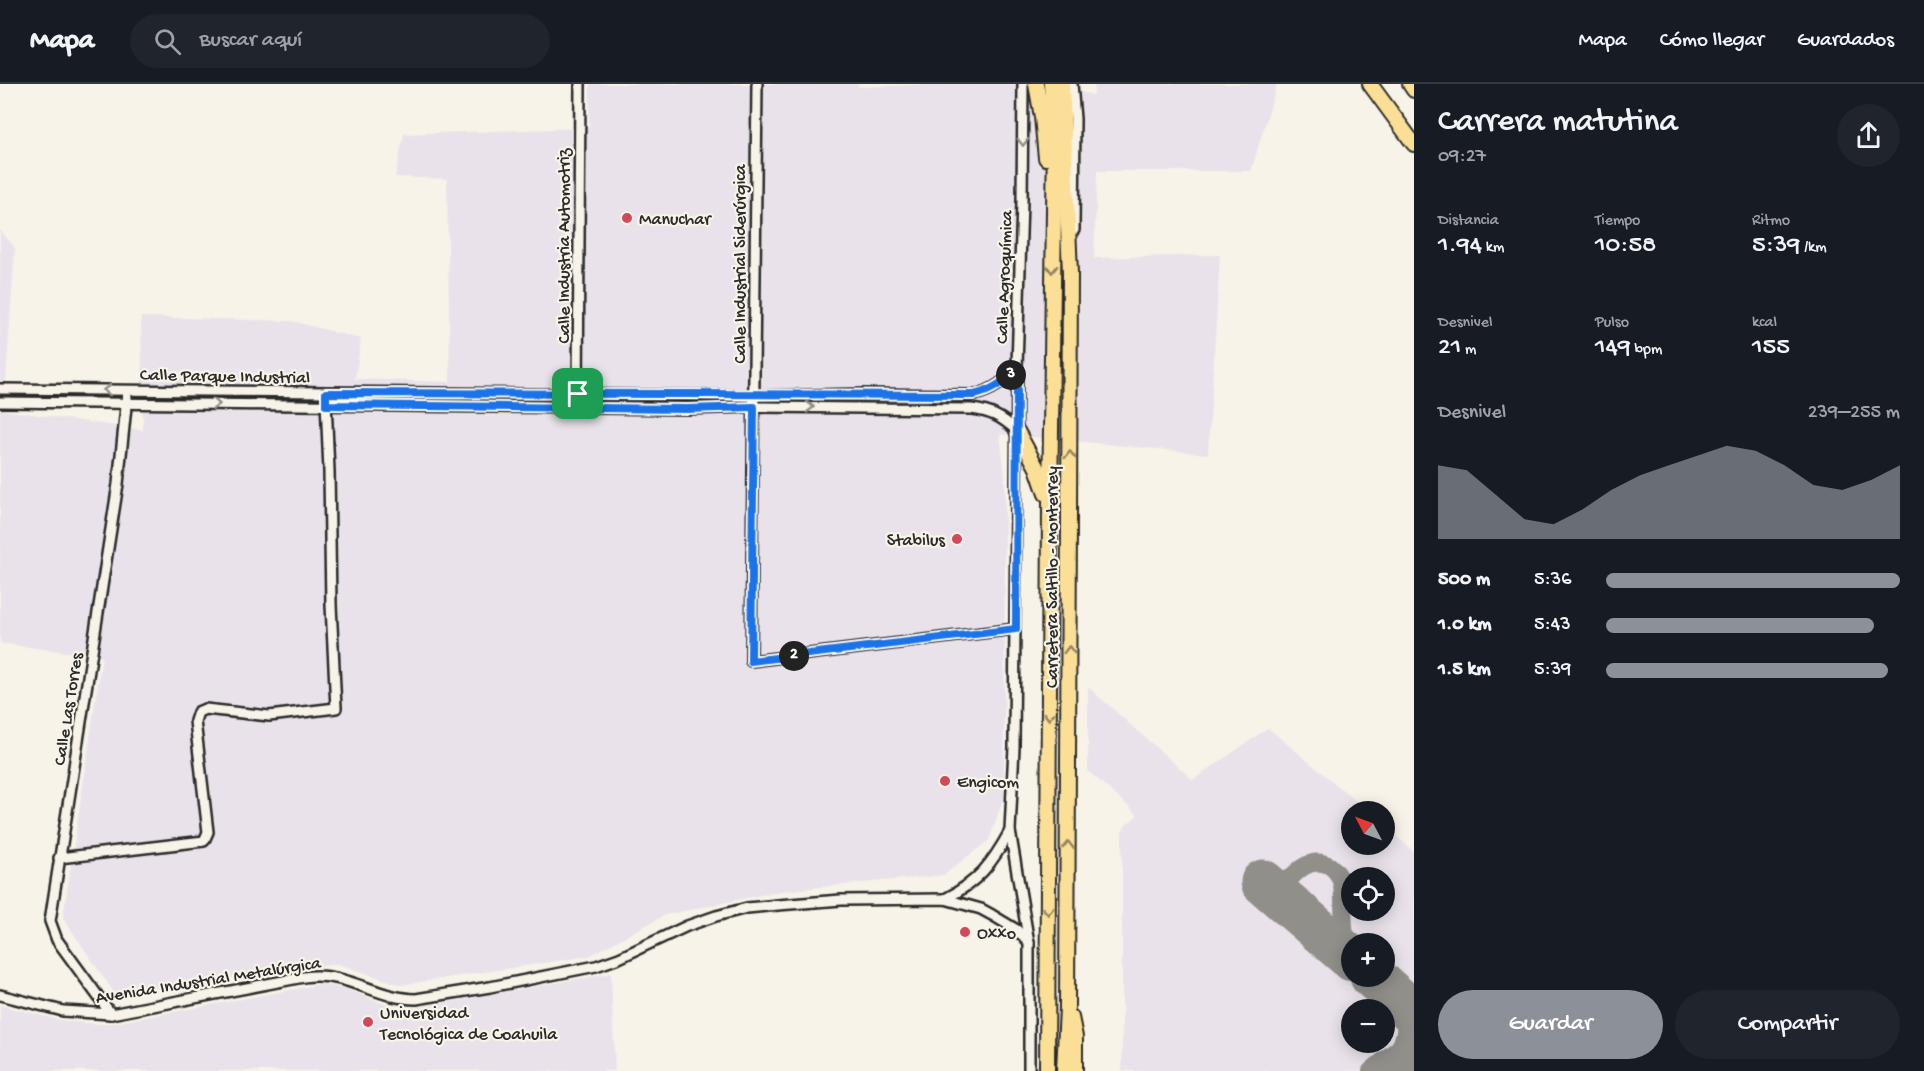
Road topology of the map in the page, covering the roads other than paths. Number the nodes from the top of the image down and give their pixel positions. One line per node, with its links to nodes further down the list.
1 (580, 84): 18 (street, Calle Industria Automotriz)
2 (757, 84): 22 (street, Calle Industrial Siderúrgica)
3 (1023, 84): 14 (street, Calle Agroquímica, one-way to 14)
4 (1036, 84): 12 (highway)
5 (1051, 84): 12 (highway, Carretera Saltillo - Monterrey)
6 (1062, 84): 13 (highway, Carretera Saltillo - Monterrey)
7 (1072, 84): 13 (street)
8 (1370, 84): 11 (highway)
9 (1410, 84): 10 (highway)
10 (1414, 90)
11 (1414, 144)
12 (1053, 210): 34 (highway, Carretera Saltillo - Monterrey, one-way to 34)
13 (1070, 273): 41 (highway, Carretera Saltillo - Monterrey, one-way to 13)
14 (1017, 367): 21 (street, Calle Parque Industrial); 31 (street, Calle Agroquímica)
15 (0, 389): 16 (street, Calle Parque Industrial, one-way to 15)
16 (127, 391): 17 (street, Calle Parque Industrial); 24 (street, Calle Las Torres)
17 (326, 393): 18 (street, Calle Parque Industrial); 25 (street)
18 (578, 394): 22 (street, Calle Parque Industrial); 26 (street, Calle Industria Automotriz)
19 (864, 394): 20 (street, Calle Parque Industrial); 22 (street, Calle Parque Industrial); 28 (street)
20 (913, 395): 21 (street, Calle Parque Industrial); 29 (street)
21 (960, 395): 30 (street)
22 (754, 396): 27 (street, Calle Industrial Siderúrgica)
23 (0, 402): 24 (street, Calle Parque Industrial)
24 (126, 403): 25 (street, Calle Parque Industrial, one-way to 25); 37 (street, Calle Las Torres)
25 (326, 405): 26 (street, Calle Parque Industrial); 37 (street)
26 (578, 407): 27 (street, Calle Parque Industrial)
27 (754, 407): 28 (street, Calle Parque Industrial, one-way to 28); 35 (street, Calle Industrial Siderúrgica)
28 (864, 407): 29 (street, Calle Parque Industrial)
29 (912, 408): 30 (street, Calle Parque Industrial)
30 (959, 408): 31 (street, Calle Parque Industrial)
31 (1017, 431): 32 (highway); 33 (street, Calle Agroquímica)
32 (1032, 458): 33 (highway); 34 (highway)
33 (1017, 459): 35 (street, Calle Agroquímica)
34 (1050, 503): 44 (highway, Carretera Saltillo - Monterrey, one-way to 44)
35 (1016, 629): 36 (street, Calle Agroquímica)
36 (1010, 831): 38 (street); 39 (street, Calle Agroquímica)
37 (59, 858): 42 (street, Calle Las Torres)
38 (945, 899): 39 (street, Avenida Industrial Metalúrgica); 42 (street, Avenida Industrial Metalúrgica)
39 (1029, 942): 43 (street, Calle Agroquímica)
40 (0, 995): 42 (street, Avenida Industrial Metalúrgica)
41 (1067, 1007): 45 (highway, Carretera Saltillo - Monterrey); 46 (highway)
42 (111, 1014)
43 (1029, 1071)
44 (1047, 1071)
45 (1064, 1071)
46 (1076, 1071)

